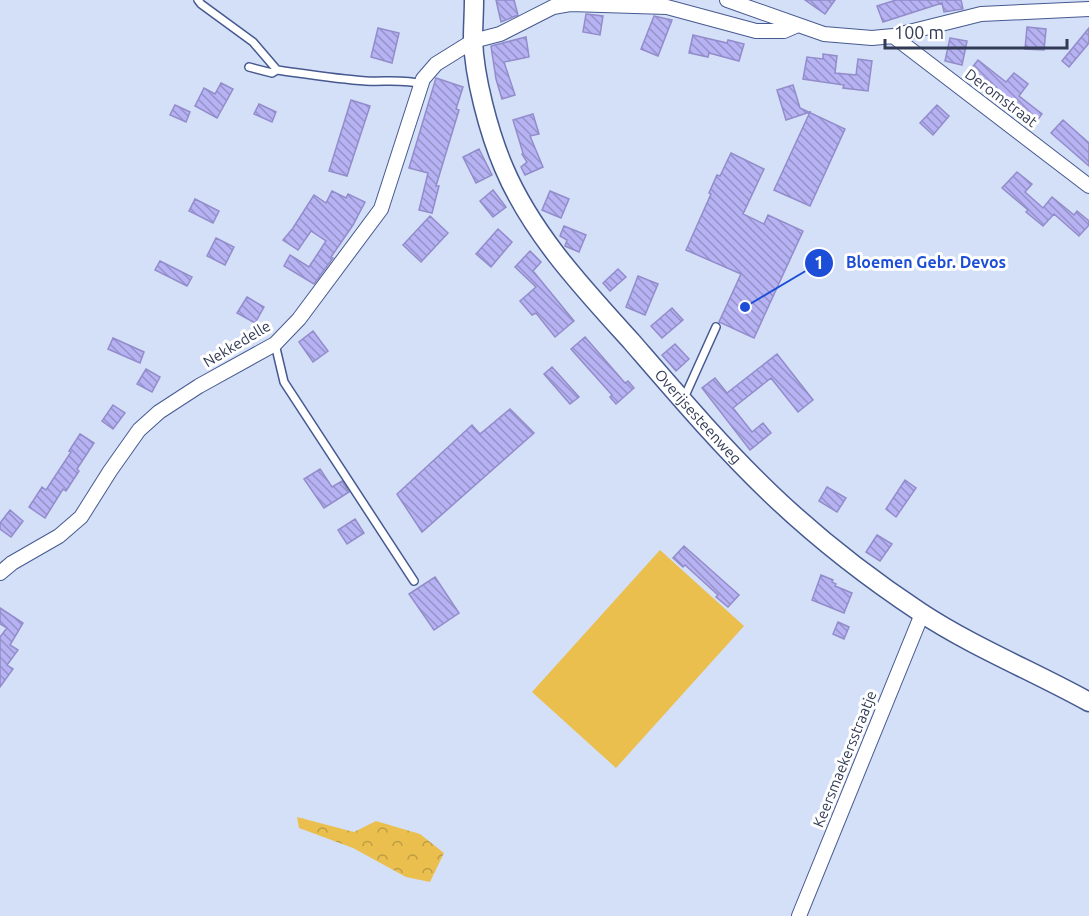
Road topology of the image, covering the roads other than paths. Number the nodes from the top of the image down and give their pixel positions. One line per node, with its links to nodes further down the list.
1 (198, 0): 9 (lane)
2 (474, 0): 7 (street, Overijsesteenweg)
3 (727, 0): 5 (street)
4 (1089, 9): 6 (street)
5 (798, 25): 6 (street); 7 (street, Nekkedelle)
6 (893, 36): 11 (street, Deromstraat)
7 (473, 41): 10 (street, Nekkedelle); 14 (street, Overijsesteenweg)
8 (249, 67): 9 (lane)
9 (277, 70): 10 (lane)
10 (422, 84): 13 (street, Nekkedelle)
11 (1089, 186)
12 (716, 327): 14 (lane)
13 (275, 344): 15 (street, Nekkedelle); 16 (lane)
14 (683, 400): 17 (street, Overijsesteenweg)
15 (0, 573)
16 (414, 581)
17 (922, 614): 18 (street, Overijsesteenweg); 19 (street, Keersmaekersstraatje)
18 (1089, 702)
19 (799, 916)

